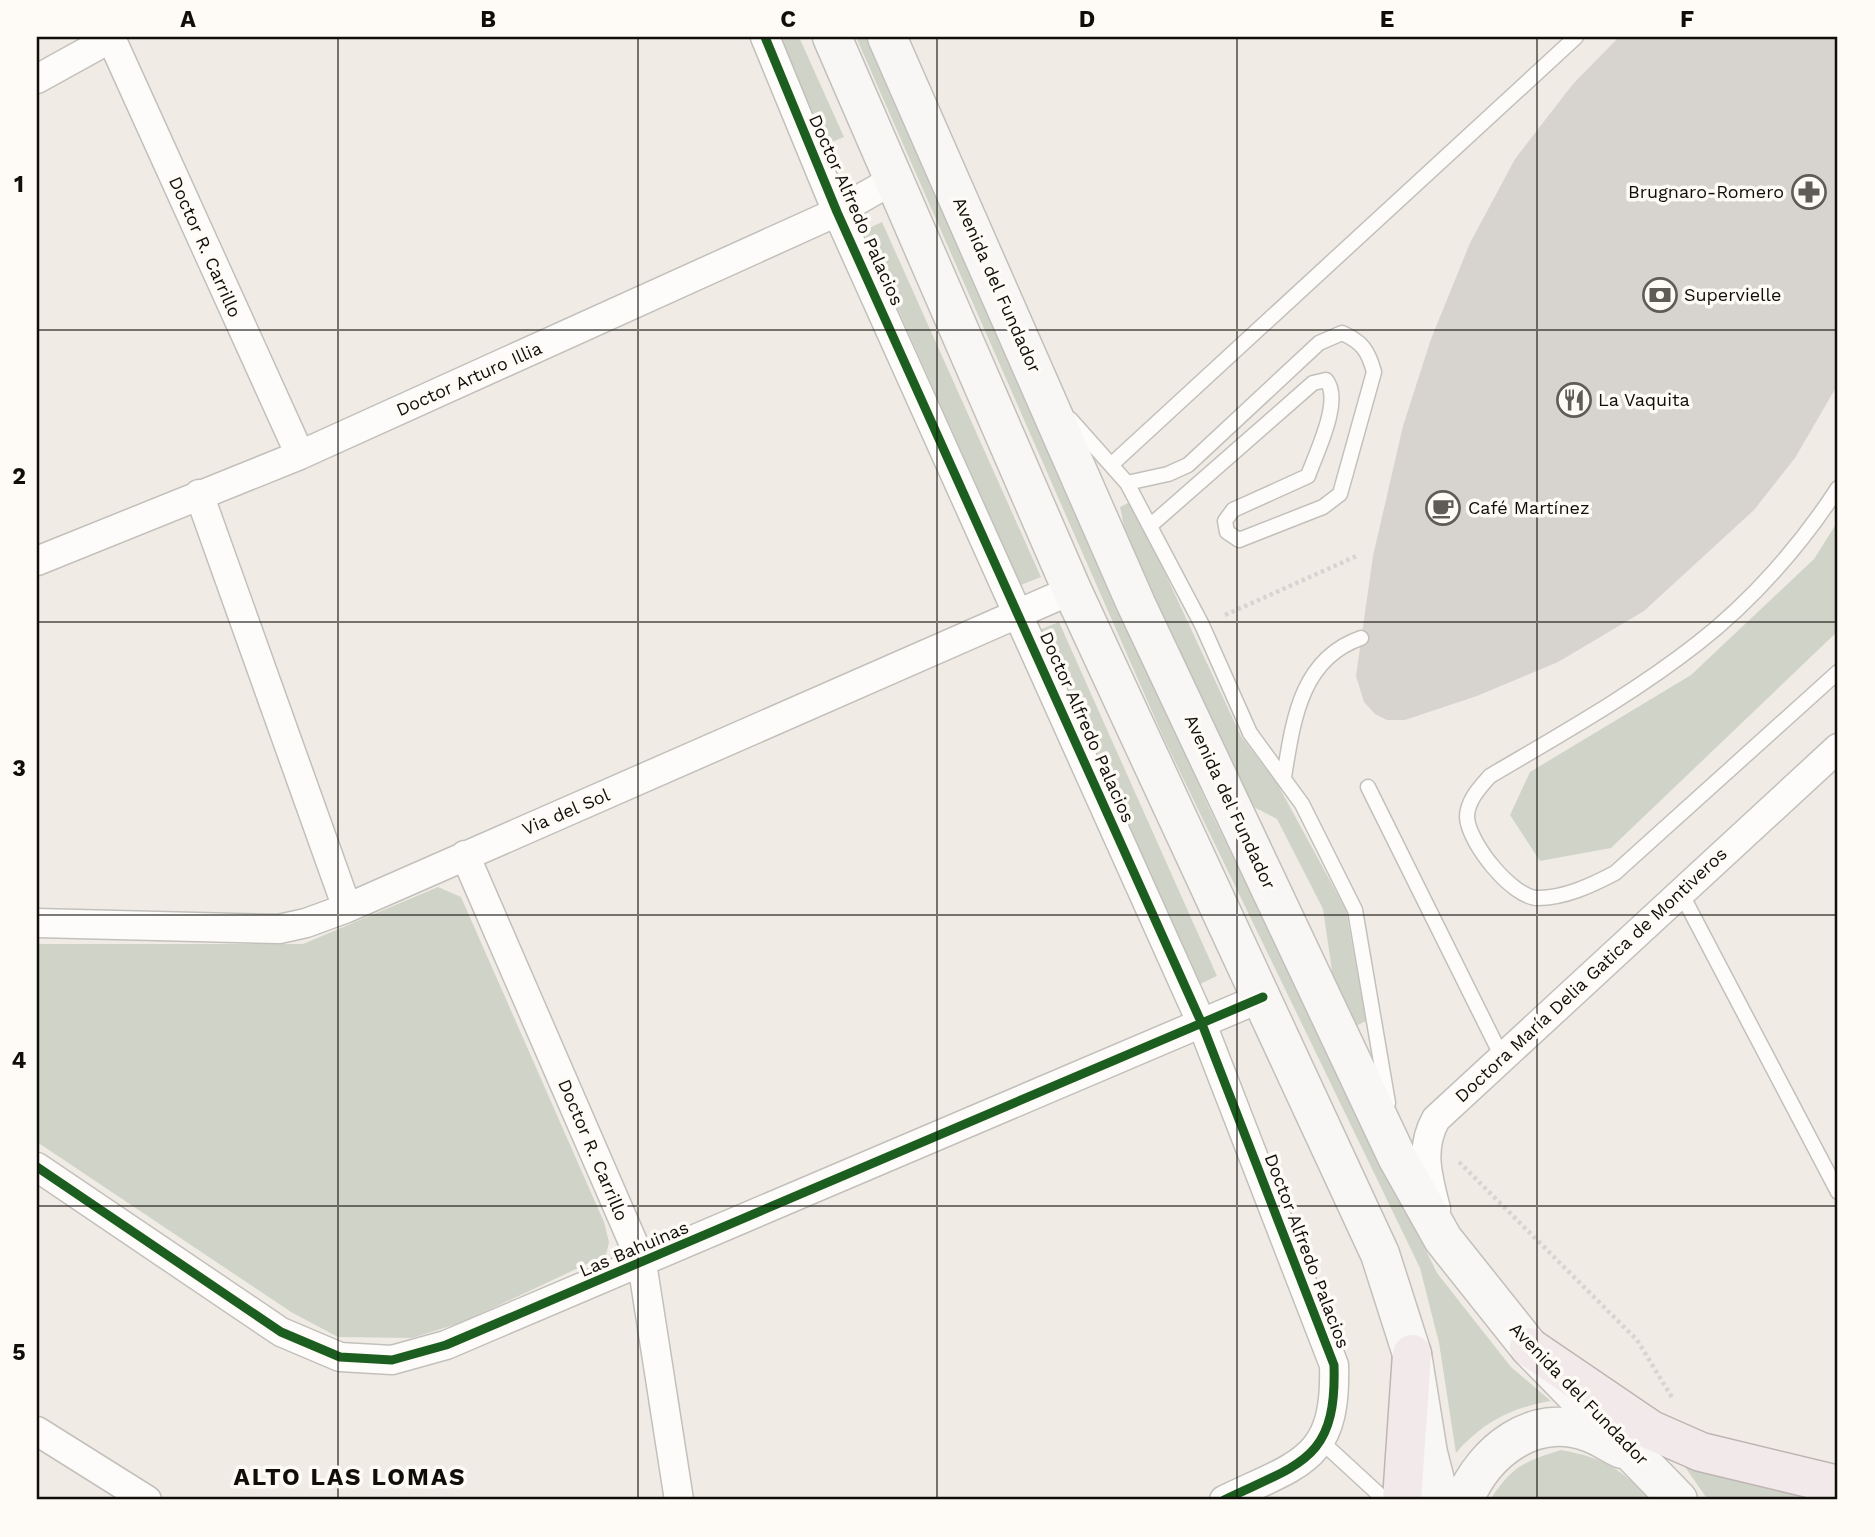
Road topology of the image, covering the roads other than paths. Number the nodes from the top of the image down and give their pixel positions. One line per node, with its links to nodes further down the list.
1 (112, 37): 6 (street); 10 (street, Doctor R. Carrillo)
2 (765, 37): 8 (street, Doctor Alfredo Palacios)
3 (832, 37): 7 (main road)
4 (1576, 37): 11 (lane)
5 (893, 43): 9 (main road, Avenida del Fundador)
6 (37, 79)
7 (893, 180): 8 (street, Doctor Arturo Illia); 17 (main road)
8 (837, 212): 10 (street, Doctor Arturo Illia); 18 (street, Doctor Alfredo Palacios)
9 (1042, 387): 11 (lane); 31 (main road, Avenida del Fundador)
10 (300, 455): 14 (street, Doctor Arturo Illia)
11 (1111, 465): 12 (lane)
12 (1127, 483): 15 (lane); 15 (lane)
13 (1838, 488): 20 (lane)
14 (199, 494): 16 (street, Doctor Arturo Illia); 26 (street)
15 (1151, 525): 22 (lane)
16 (37, 561)
17 (1072, 590): 18 (street, Via del Sol); 28 (main road)
18 (1020, 615): 24 (street, Via del Sol); 29 (street, Doctor Alfredo Palacios)
19 (1361, 638): 22 (lane)
20 (1838, 673)
21 (1838, 748): 25 (street, Doctora María Delia Gatica de Montiveros)
22 (1284, 777): 31 (lane)
23 (1368, 787): 30 (lane)
24 (465, 855): 26 (street, Via del Sol); 35 (street, Doctor R. Carrillo)
25 (1681, 893): 30 (street, Doctora María Delia Gatica de Montiveros); 33 (lane)
26 (347, 908): 27 (street, Via del Sol)
27 (37, 923)
28 (1263, 998): 29 (street, Las Bahuinas); 37 (main road)
29 (1202, 1024): 35 (street, Las Bahuinas); 39 (street, Doctor Alfredo Palacios)
30 (1502, 1057): 34 (street, Doctora María Delia Gatica de Montiveros)
31 (1397, 1157): 34 (main road, Avenida del Fundador)
32 (37, 1167): 35 (street, Las Bahuinas)
33 (1838, 1192)
34 (1443, 1239): 36 (main road, Avenida del Fundador)
35 (642, 1263): 43 (street, Doctor R. Carrillo)
36 (1529, 1346): 40 (main road, Avenida del Fundador); 41 (highway)
37 (1412, 1354): 46 (highway); 47 (main road)
38 (37, 1431): 42 (street)
39 (1322, 1442): 44 (street); 45 (lane)
40 (1643, 1460): 48 (main road); 49 (main road, Avenida del Fundador)
41 (1838, 1485)
42 (147, 1500)
43 (679, 1500)
44 (1224, 1500)
45 (1385, 1500)
46 (1402, 1500)
47 (1440, 1500)
48 (1464, 1500)
49 (1678, 1500)

